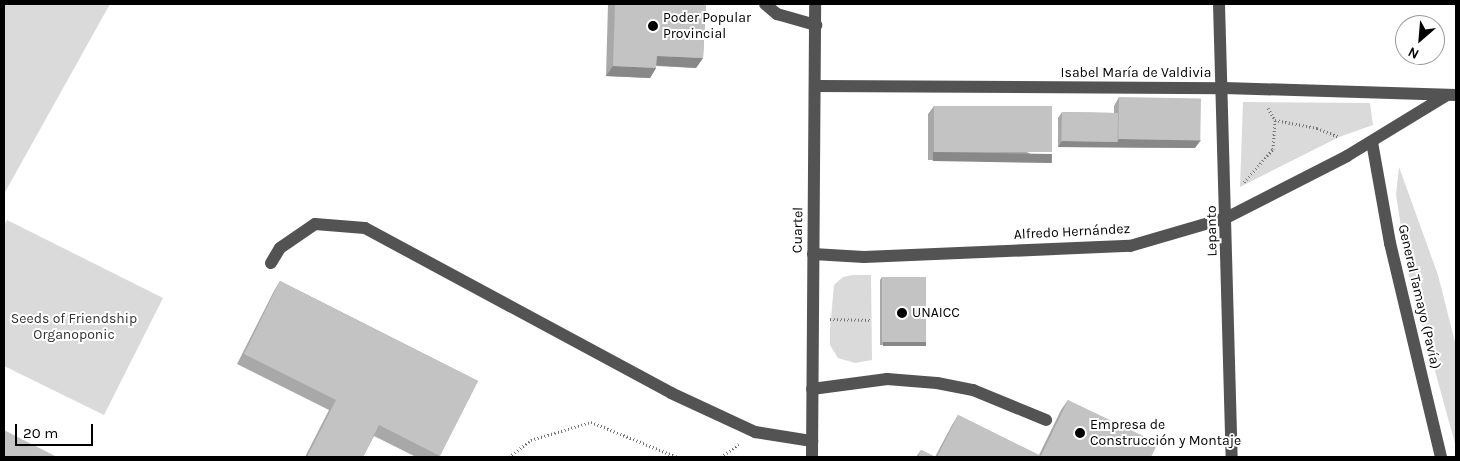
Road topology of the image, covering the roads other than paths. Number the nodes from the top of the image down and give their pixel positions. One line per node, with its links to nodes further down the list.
1 (765, 4): 4 (street)
2 (815, 4): 4 (street, Cuartel)
3 (1219, 4): 6 (street, Lepanto)
4 (816, 25): 5 (street, Cuartel)
5 (816, 86): 6 (street, Isabel María de Valdivia); 10 (street, Cuartel)
6 (1224, 88): 7 (street, Isabel María de Valdivia); 9 (street, Lepanto)
7 (1451, 95): 8 (street, Alfredo Hernández)
8 (1372, 142): 9 (street, Alfredo Hernández); 17 (street, General Tamayo (Pavía))
9 (1226, 218): 10 (street, Alfredo Hernández); 16 (street, Lepanto)
10 (813, 254): 12 (street, Cuartel)
11 (271, 264): 14 (street)
12 (812, 389): 13 (street); 14 (street, Cuartel)
13 (1046, 420)
14 (812, 441): 15 (street, Cuartel)
15 (812, 457)
16 (1232, 457)
17 (1441, 457)

